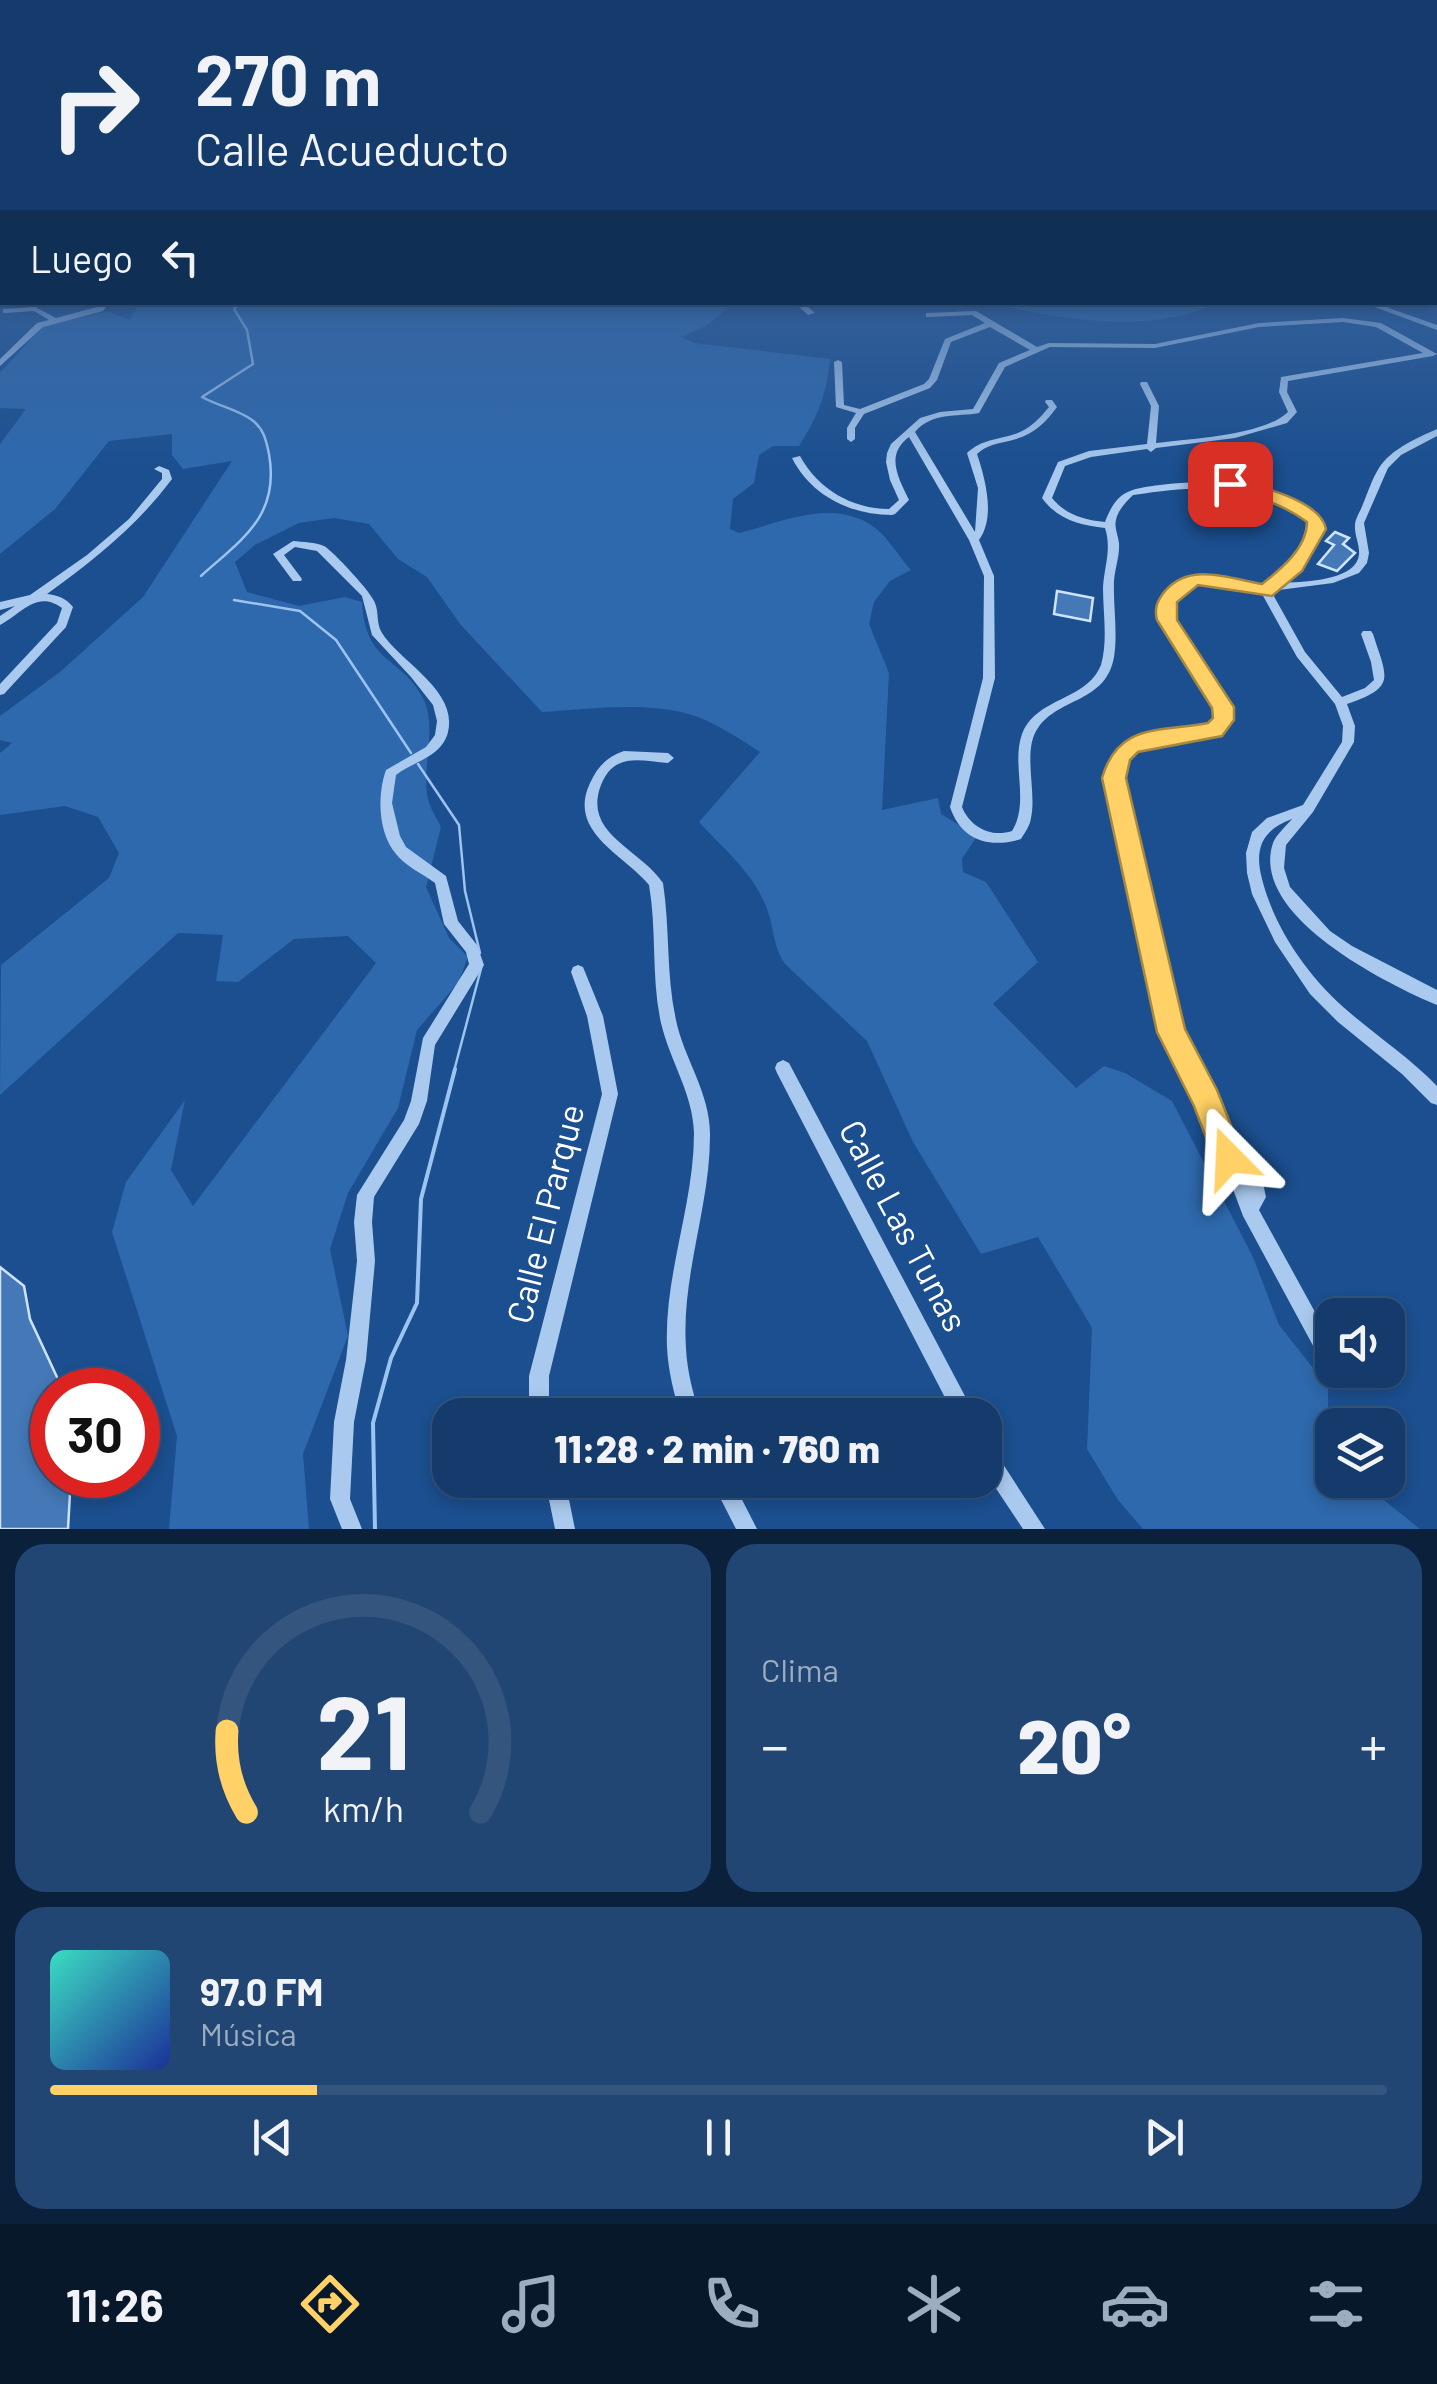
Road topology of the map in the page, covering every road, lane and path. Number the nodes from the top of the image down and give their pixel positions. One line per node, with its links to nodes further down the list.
1 (41, 326): 9 (street)
2 (984, 326): 12 (street)
3 (994, 326): 6 (street)
4 (1253, 326): 6 (street)
5 (1381, 326): 7 (street)
6 (1034, 349): 13 (street)
7 (1433, 354): 16 (street)
8 (838, 362): 12 (street)
9 (0, 364)
10 (1144, 384): 16 (street)
11 (1049, 402): 20 (street)
12 (861, 412): 15 (street)
13 (911, 432): 17 (street); 20 (street)
14 (1437, 432): 22 (street)
15 (852, 439)
16 (1151, 448): 19 (street)
17 (797, 458)
18 (159, 468): 23 (street)
19 (1110, 525): 20 (street); 22 (street)
20 (974, 540)
21 (297, 579): 42 (street)
22 (1267, 589): 28 (street); 35 (street)
23 (33, 598): 24 (street); 25 (street); 27 (street)
24 (0, 606)
25 (0, 621)
26 (1367, 634): 28 (street)
27 (0, 691)
28 (1340, 702): 30 (street)
29 (668, 758): 37 (street)
30 (1308, 808): 32 (street); 34 (street)
31 (578, 972): 36 (street, Calle El Parque)
32 (1437, 998)
33 (783, 1068): 38 (street, Calle Las Tunas)
34 (1437, 1096)
35 (1315, 1329)
36 (538, 1398)
37 (684, 1398)
38 (955, 1398)
39 (1002, 1480): 45 (street)
40 (559, 1498): 43 (street)
41 (731, 1498): 44 (street)
42 (352, 1529)
43 (565, 1529)
44 (747, 1529)
45 (1035, 1529)

